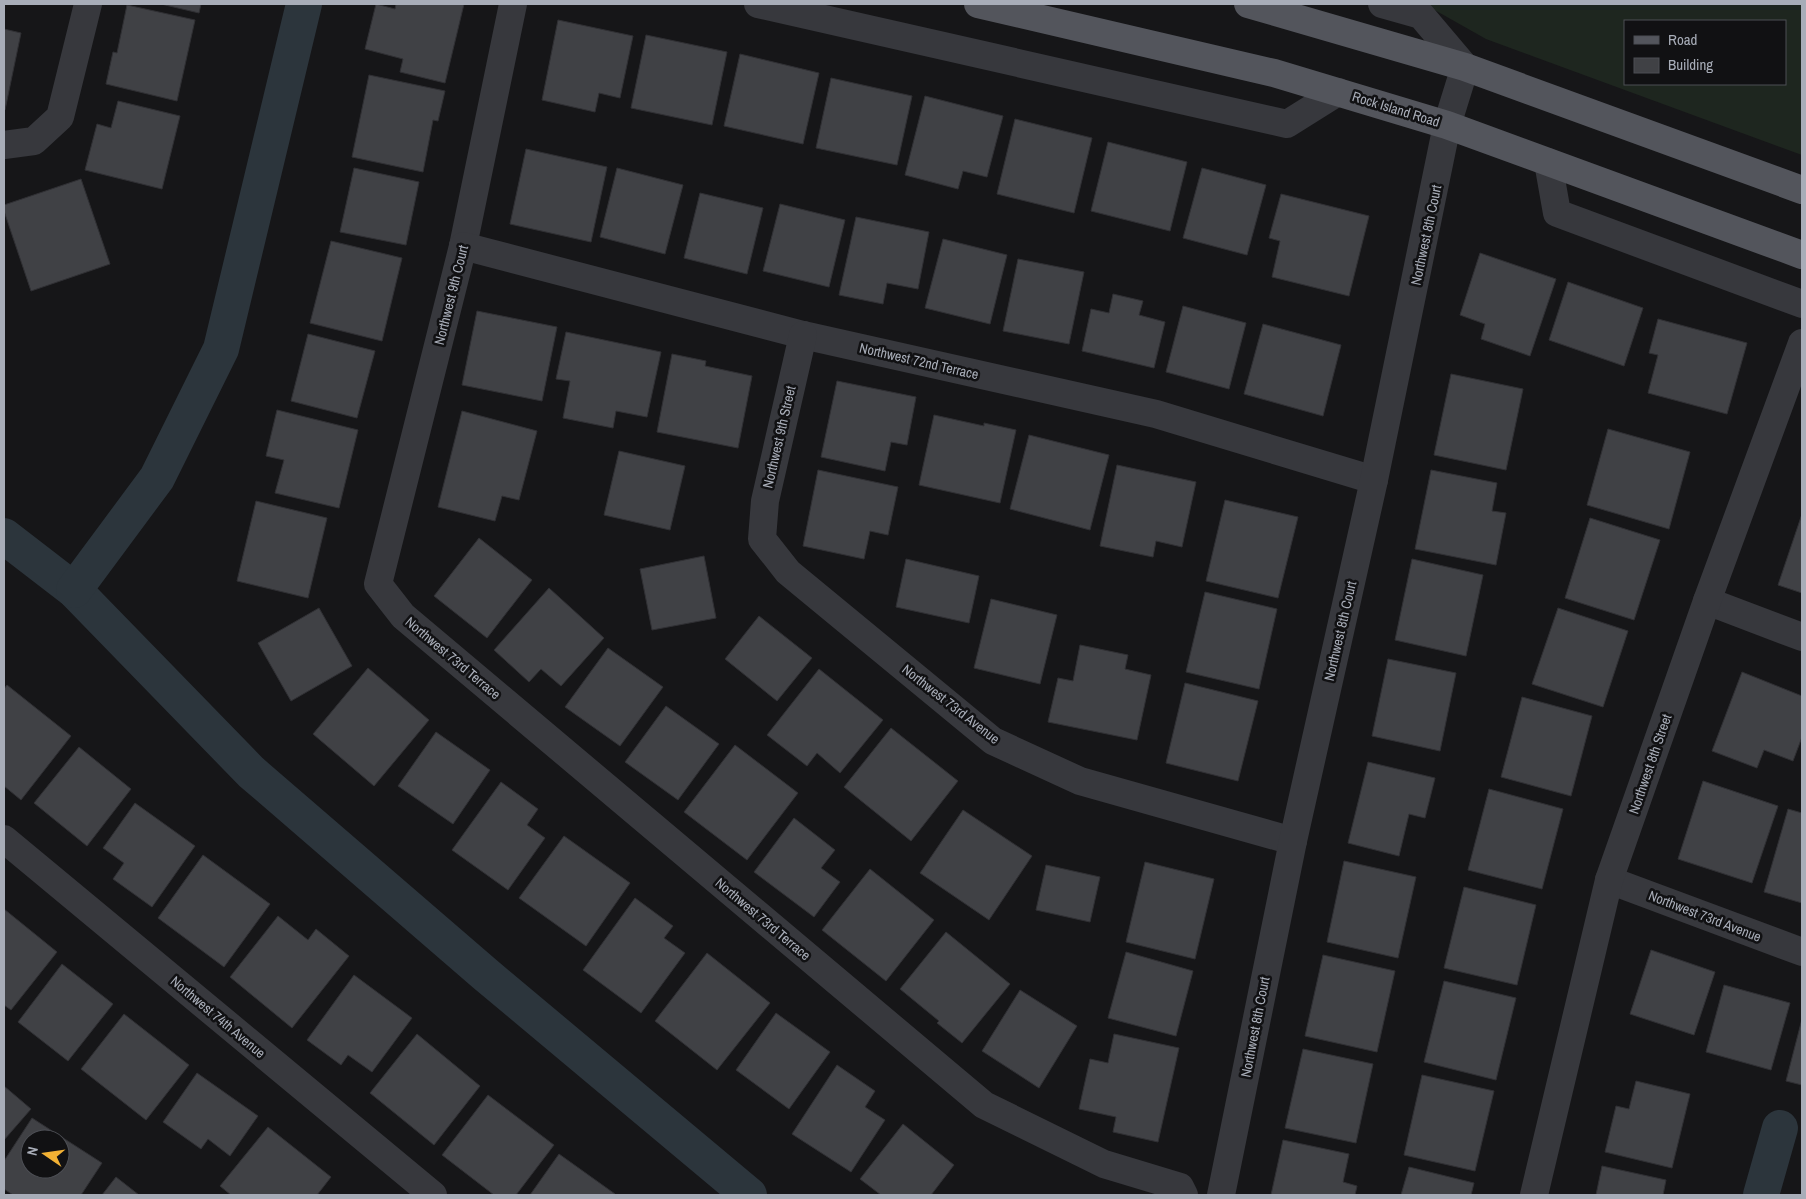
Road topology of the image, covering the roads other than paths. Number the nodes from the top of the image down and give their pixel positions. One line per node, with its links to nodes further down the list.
1 (88, 4): 10 (street)
2 (513, 4): 13 (street, Northwest 9th Court)
3 (758, 4): 8 (street)
4 (978, 4): 8 (main road, Rock Island Road)
5 (1248, 4): 7 (main road)
6 (1382, 4): 7 (street)
7 (1465, 67): 9 (street, Northwest 8th Court); 12 (main road)
8 (1338, 92): 9 (main road, Rock Island Road)
9 (1448, 125): 11 (main road, Rock Island Road); 18 (street, Northwest 8th Court)
10 (4, 145)
11 (1548, 162): 14 (main road, Rock Island Road); 15 (street)
12 (1802, 190)
13 (463, 246): 16 (street, Northwest 72nd Terrace); 20 (street, Northwest 9th Court)
14 (1802, 255)
15 (1802, 304)
16 (803, 335): 18 (street, Northwest 72nd Terrace); 19 (street, Northwest 9th Street)
17 (1802, 343): 21 (street, Northwest 8th Street)
18 (1374, 480): 24 (street, Northwest 8th Court)
19 (762, 540): 24 (street, Northwest 73rd Avenue)
20 (378, 584): 28 (street, Northwest 73rd Terrace)
21 (1707, 601): 22 (street); 25 (street, Northwest 8th Street)
22 (1802, 637)
23 (4, 839): 27 (street, Northwest 74th Avenue)
24 (1293, 841): 29 (street, Northwest 8th Court)
25 (1609, 880): 26 (street, Northwest 73rd Avenue); 30 (street, Northwest 8th Street)
26 (1802, 952)
27 (433, 1195)
28 (1184, 1195)
29 (1221, 1195)
30 (1534, 1195)

